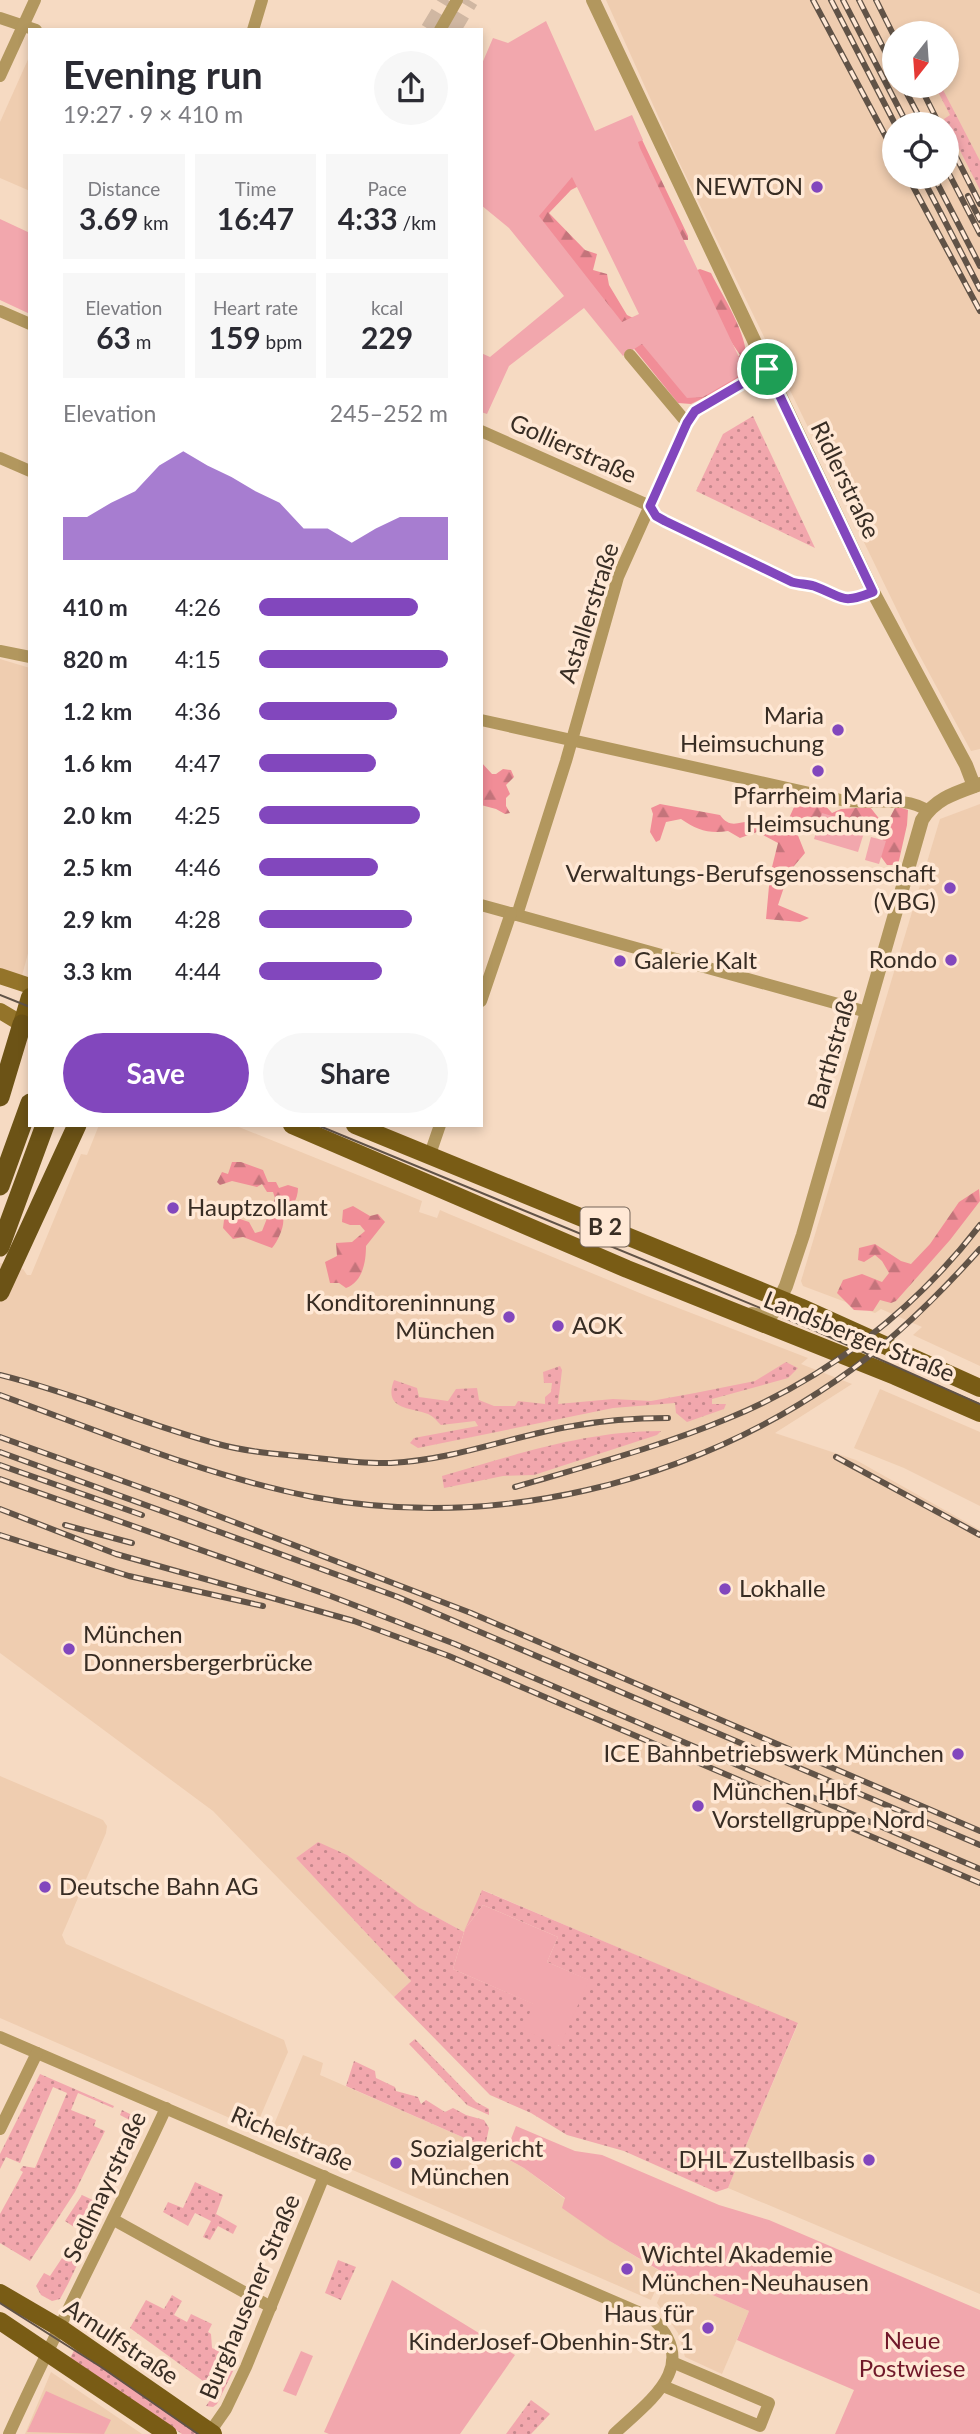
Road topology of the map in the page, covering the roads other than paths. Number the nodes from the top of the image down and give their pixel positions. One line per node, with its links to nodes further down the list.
1 (35, 0): 6 (street)
2 (262, 0): 7 (street)
3 (457, 0): 8 (street)
4 (593, 0): 14 (street, Ridlerstraße)
5 (0, 18): 6 (street)
6 (30, 28)
7 (254, 28)
8 (441, 28)
9 (28, 31): 10 (street)
10 (0, 76)
11 (0, 311): 12 (street)
12 (28, 323)
13 (630, 355): 15 (street)
14 (767, 369): 15 (street, Astallerstraße); 20 (street, Ridlerstraße)
15 (687, 423): 19 (street, Astallerstraße)
16 (483, 431): 19 (street, Gollierstraße)
17 (0, 458): 18 (street)
18 (28, 470)
19 (650, 506): 20 (street, Gollierstraße); 24 (street, Astallerstraße)
20 (866, 595): 25 (street, Ridlerstraße)
21 (0, 650): 22 (street)
22 (28, 657)
23 (483, 720): 24 (street)
24 (572, 741): 26 (street); 28 (street, Astallerstraße)
25 (977, 785): 26 (street)
26 (928, 811): 33 (street, Barthstraße)
27 (483, 906): 28 (street)
28 (514, 914): 31 (street, Astallerstraße); 33 (street)
29 (0, 976): 30 (main road)
30 (28, 985)
31 (483, 996)
32 (0, 1011): 34 (main road)
33 (867, 1012): 46 (street, Barthstraße)
34 (26, 1026): 35 (highway)
35 (0, 1097)
36 (28, 1109): 43 (highway)
37 (44, 1127): 44 (highway)
38 (75, 1127): 45 (highway)
39 (297, 1127): 47 (main road, Landsberger Straße / B 2)
40 (360, 1127): 42 (main road, Landsberger Straße / B 2)
41 (439, 1127): 42 (street)
42 (429, 1157): 46 (main road, Landsberger Straße / B 2)
43 (0, 1186)
44 (0, 1247)
45 (0, 1292)
46 (780, 1299): 47 (street, Landsberger Straße); 48 (main road, Landsberger Straße / B 2)
47 (720, 1307): 49 (main road, Landsberger Straße / B 2)
48 (980, 1388)
49 (980, 1413)
50 (0, 2037): 51 (street, Richelstraße)
51 (37, 2053): 52 (street, Richelstraße); 53 (street)
52 (166, 2108): 54 (street, Richelstraße); 55 (street, Sedlmayrstraße)
53 (0, 2129)
54 (324, 2176): 57 (street, Burghausener Straße); 61 (street, Richelstraße)
55 (114, 2220): 57 (street); 59 (street, Sedlmayrstraße)
56 (0, 2293): 59 (main road, Arnulfstraße)
57 (271, 2307): 63 (street, Burghausener Straße)
58 (0, 2321): 60 (main road, Arnulfstraße)
59 (60, 2328): 60 (street, Sedlmayrstraße); 63 (main road, Arnulfstraße)
60 (47, 2351): 64 (street, Sedlmayrstraße); 65 (main road, Arnulfstraße)
61 (671, 2362): 62 (street); 62 (street)
62 (663, 2386): 66 (street)
63 (212, 2433)
64 (9, 2434)
65 (168, 2434)
66 (614, 2434)

